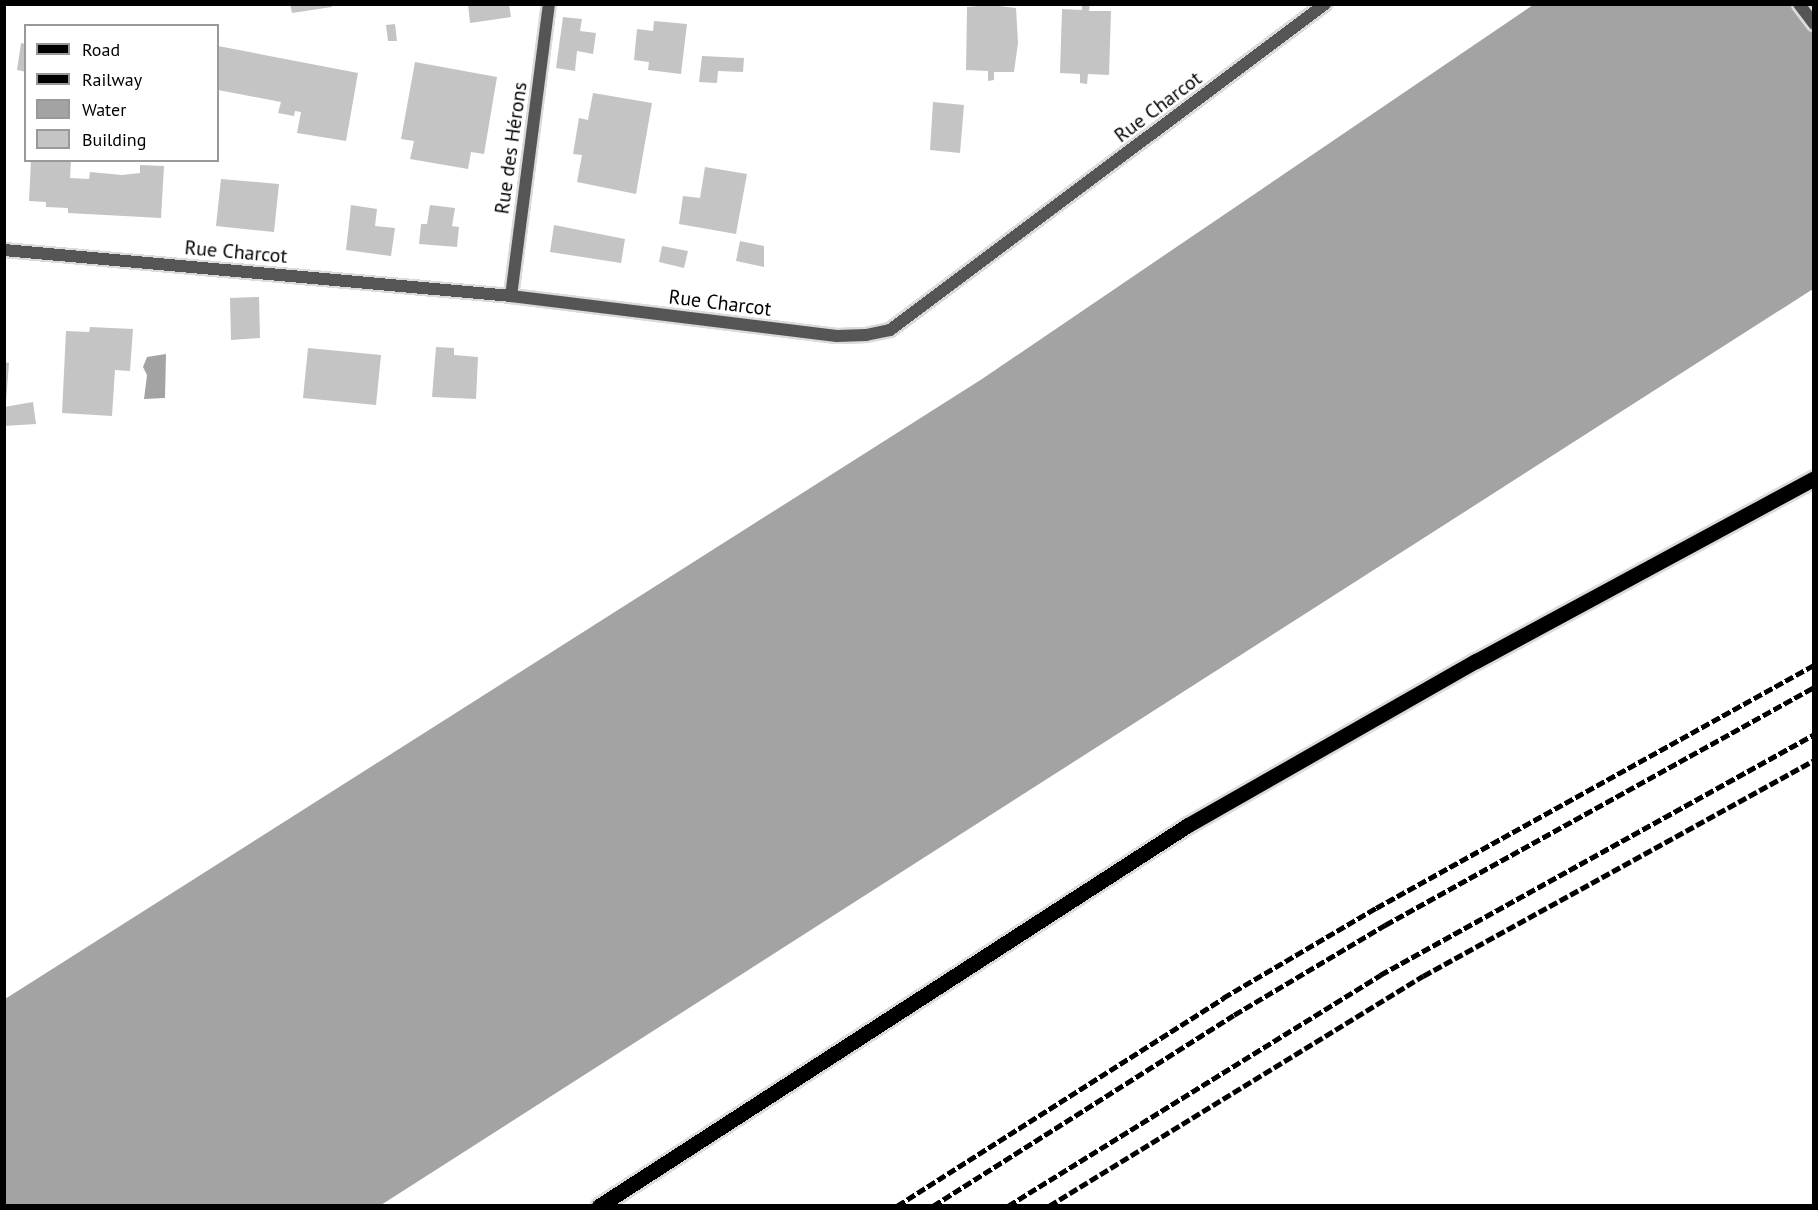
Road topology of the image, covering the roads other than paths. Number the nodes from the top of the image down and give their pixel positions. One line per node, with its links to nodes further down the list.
1 (549, 4): 6 (street, Rue des Hérons)
2 (1325, 4): 6 (street, Rue Charcot)
3 (1799, 4): 4 (street)
4 (1814, 24)
5 (4, 250): 6 (street, Rue Charcot)
6 (511, 296)
7 (1814, 478): 8 (main road)
8 (599, 1206)

